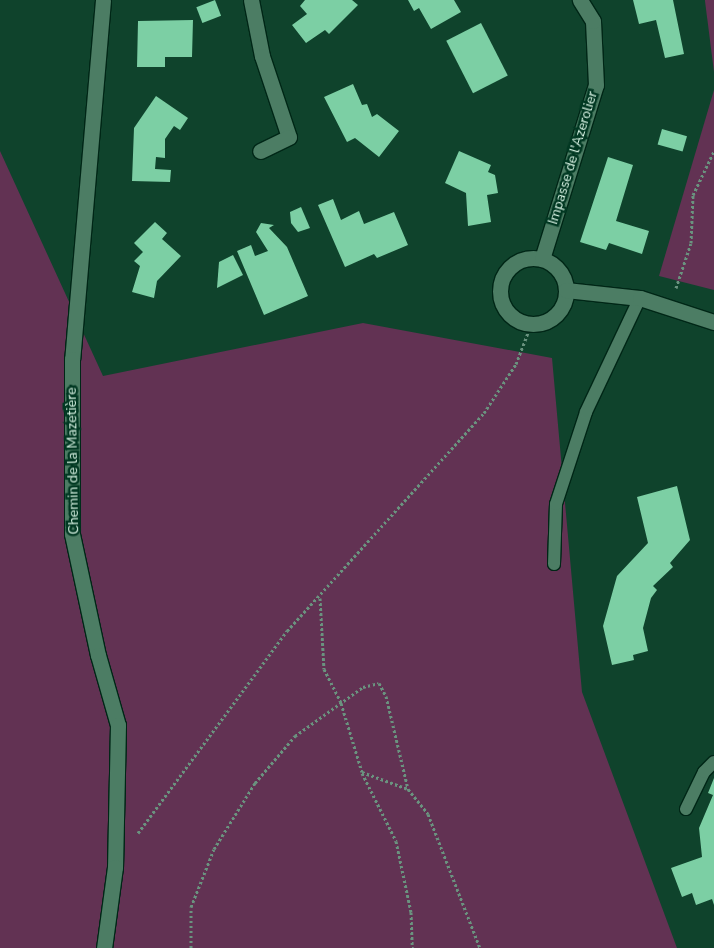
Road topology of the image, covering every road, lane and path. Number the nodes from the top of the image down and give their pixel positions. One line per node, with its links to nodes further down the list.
1 (103, 0): 20 (street, Chemin de la Mazetière)
2 (251, 0): 4 (street)
3 (580, 0): 6 (street, Impasse de l'Azerolier)
4 (260, 151)
5 (714, 151): 9 (path)
6 (542, 259): 7 (street); 11 (street)
7 (566, 290): 8 (street); 11 (street)
8 (640, 298): 9 (street); 12 (lane)
9 (669, 307): 10 (street)
10 (714, 322)
11 (531, 325): 13 (path)
12 (554, 564)
13 (320, 598): 14 (path); 19 (path)
14 (341, 703): 16 (path); 17 (path); 21 (path)
15 (714, 762): 18 (lane)
16 (362, 772): 17 (path); 22 (path)
17 (408, 789): 23 (path)
18 (686, 809)
19 (136, 836)
20 (104, 948)
21 (191, 948)
22 (412, 948)
23 (480, 948)

